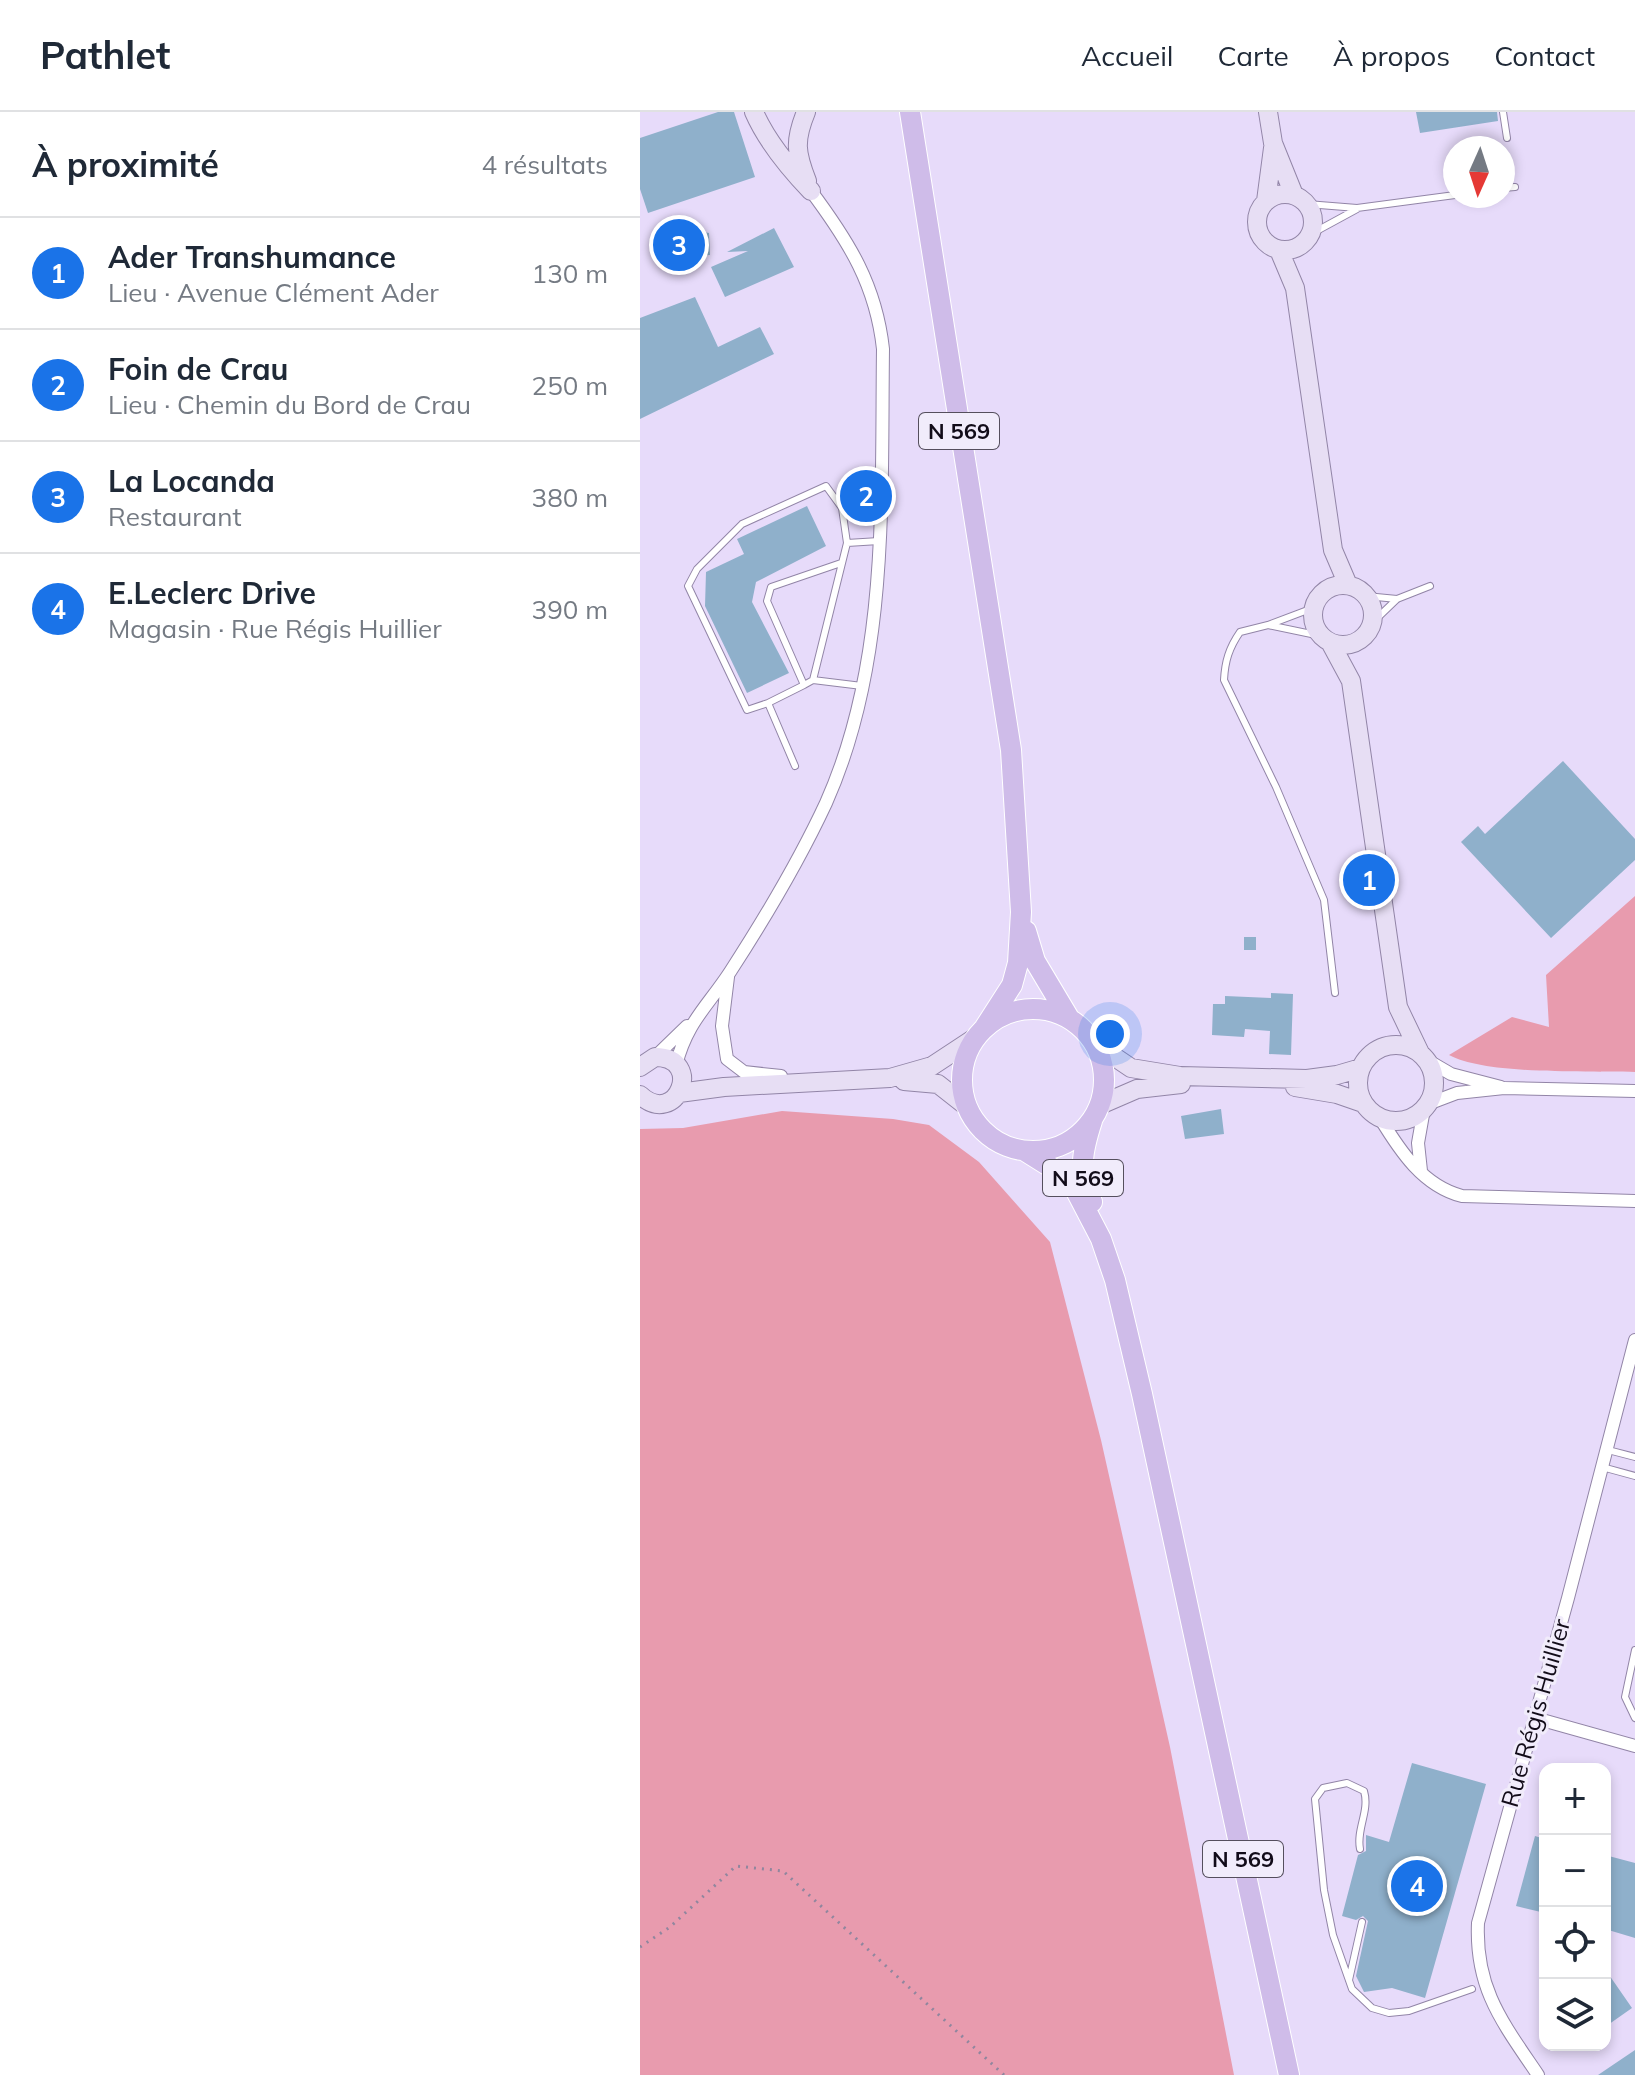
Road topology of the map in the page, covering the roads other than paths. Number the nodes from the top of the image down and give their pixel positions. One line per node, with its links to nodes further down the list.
1 (754, 112): 8 (street)
2 (806, 112): 8 (street)
3 (910, 112): 35 (main road, N 569)
4 (1268, 112): 7 (street)
5 (1503, 112): 6 (lane)
6 (1507, 136)
7 (1273, 143): 10 (street); 11 (street)
8 (811, 191): 16 (street)
9 (1443, 197): 12 (lane)
10 (1301, 200): 11 (street); 12 (lane); 13 (street)
11 (1266, 201): 14 (street)
12 (1357, 208): 13 (lane)
13 (1306, 240): 14 (street); 15 (street)
14 (1279, 250): 15 (street)
15 (1295, 288): 18 (street)
16 (879, 541): 17 (lane); 32 (street)
17 (847, 543): 19 (lane); 33 (lane)
18 (1333, 550): 20 (street); 22 (street)
19 (841, 563): 29 (lane); 31 (lane)
20 (1348, 585): 22 (street); 23 (street)
21 (1430, 586): 24 (lane)
22 (1324, 591): 25 (street)
23 (1366, 596): 24 (lane); 27 (street)
24 (1397, 599): 27 (lane)
25 (1313, 608): 26 (lane); 28 (street)
26 (1268, 625): 28 (lane); 37 (lane)
27 (1368, 629): 28 (street); 30 (street)
28 (1325, 639): 30 (street)
29 (813, 680): 31 (lane); 32 (lane)
30 (1351, 681): 38 (street)
31 (804, 685): 33 (lane)
32 (862, 686): 36 (street)
33 (768, 703): 34 (lane)
34 (795, 766)
35 (1021, 912): 39 (main road, N 569); 41 (main road, N 569)
36 (729, 974): 40 (street); 49 (street)
37 (1335, 993)
38 (1398, 1007): 43 (street); 44 (street)
39 (1069, 1018): 41 (main road); 42 (main road)
40 (692, 1021): 45 (street); 46 (street)
41 (981, 1032): 48 (street); 56 (main road)
42 (1094, 1043): 47 (street); 58 (main road)
43 (1381, 1048): 44 (street); 47 (street)
44 (1423, 1057): 51 (street); 57 (street)
45 (648, 1062): 46 (street)
46 (678, 1068): 50 (street); 53 (street)
47 (1361, 1068): 55 (street)
48 (890, 1078): 49 (street); 56 (street)
49 (816, 1082): 50 (street)
50 (724, 1087): 53 (street)
51 (1504, 1088): 52 (street); 57 (street)
52 (1635, 1091)
53 (679, 1093): 54 (street)
54 (641, 1097)
55 (1363, 1103): 58 (street); 59 (street)
56 (966, 1106): 60 (main road)
57 (1426, 1106): 59 (street); 61 (street)
58 (1097, 1111): 60 (main road); 63 (main road, N 569)
59 (1380, 1118): 61 (street)
60 (1025, 1151): 63 (main road, N 569)
61 (1421, 1171): 62 (street)
62 (1635, 1201)
63 (1101, 1239): 77 (main road, N 569)
64 (1635, 1340): 65 (street, Rue Régis Huillier)
65 (1607, 1450): 66 (lane); 67 (street, Rue Régis Huillier)
66 (1635, 1457)
67 (1602, 1467): 68 (lane); 70 (street, Rue Régis Huillier)
68 (1635, 1476)
69 (1635, 1650): 71 (lane)
70 (1535, 1718): 72 (street); 78 (street, Rue Régis Huillier)
71 (1635, 1718)
72 (1635, 1746)
73 (1360, 1849): 75 (lane)
74 (1362, 1922): 75 (lane)
75 (1349, 1980): 76 (lane)
76 (1472, 1989)
77 (1289, 2075)
78 (1538, 2075)

